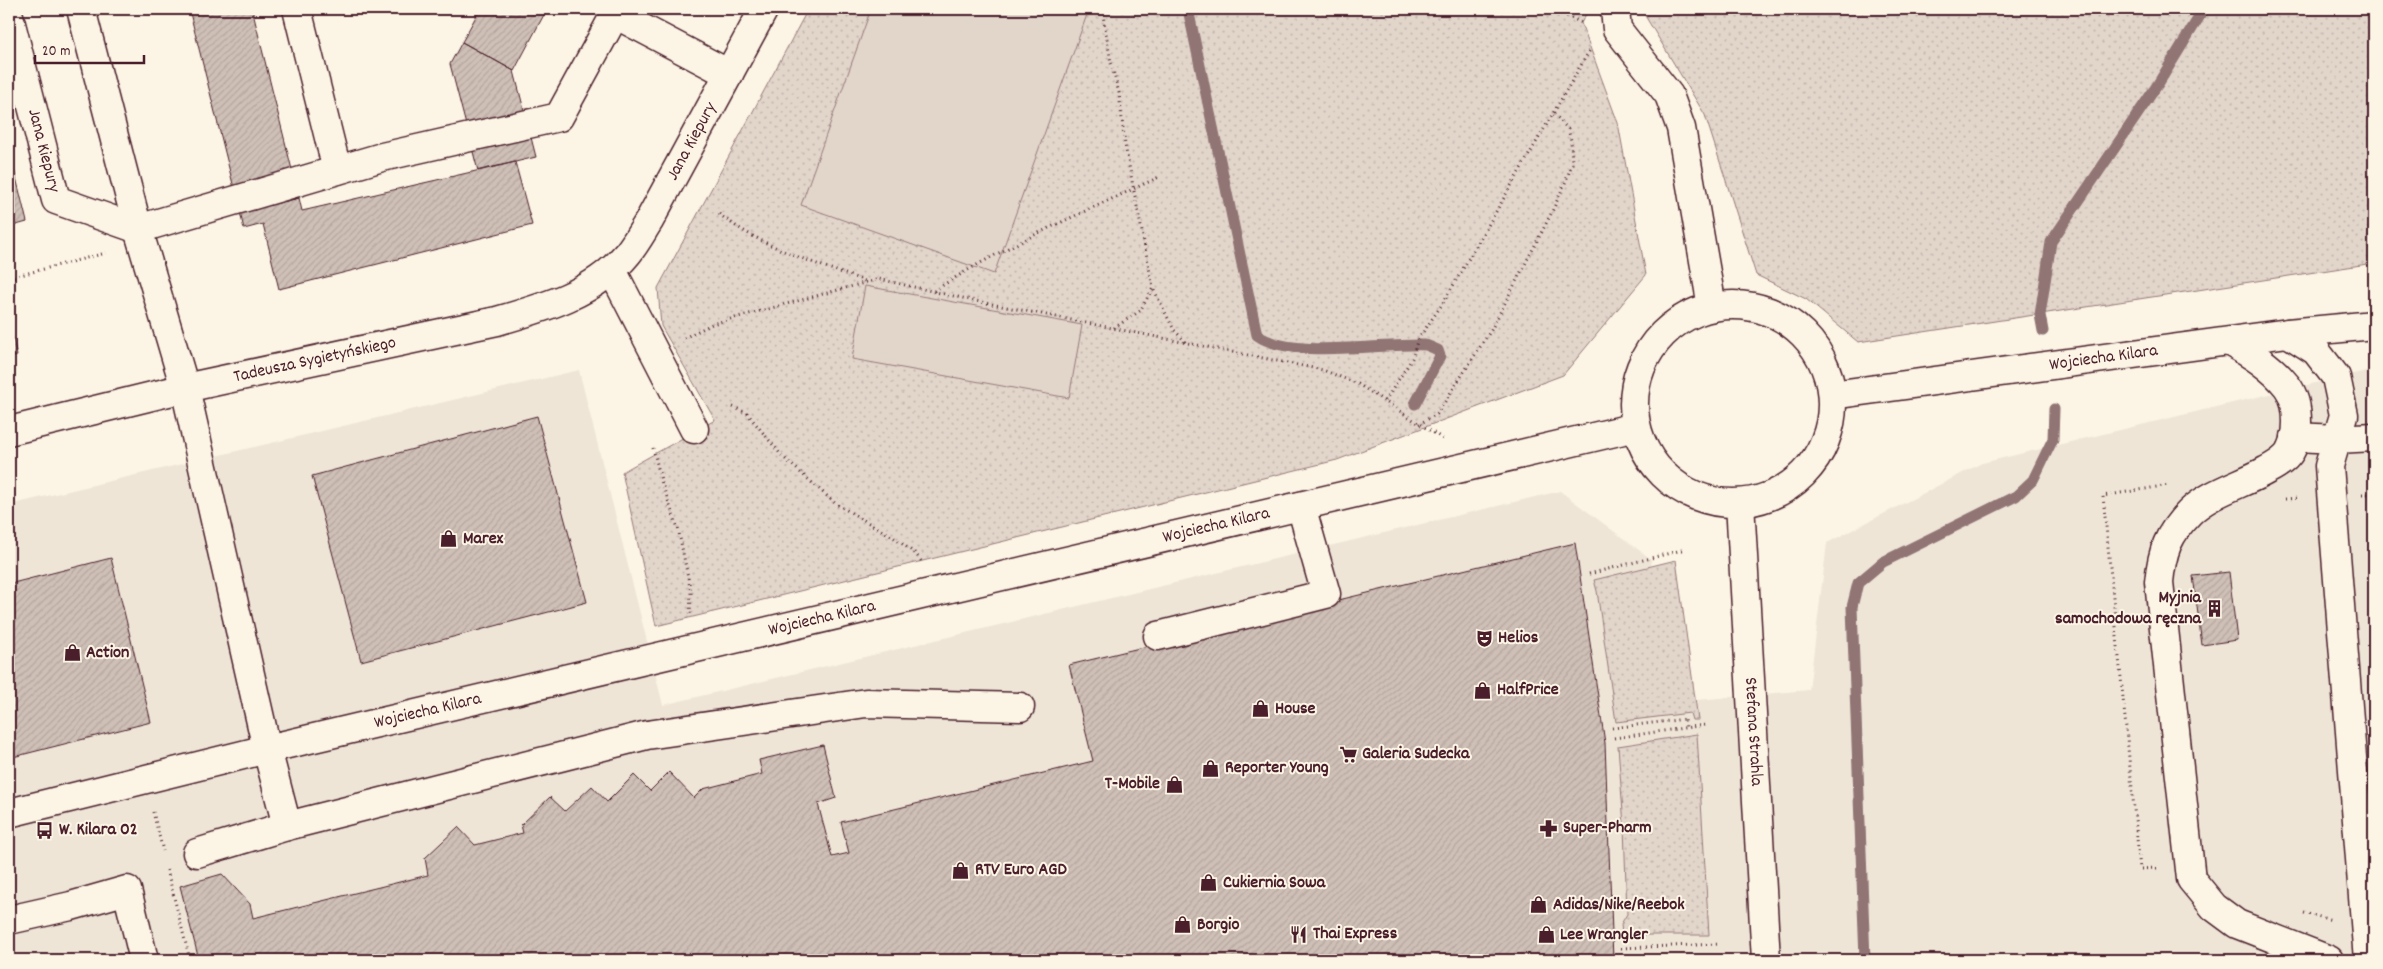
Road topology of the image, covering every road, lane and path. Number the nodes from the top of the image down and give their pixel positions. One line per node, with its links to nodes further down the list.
1 (81, 9): 15 (street)
2 (297, 9): 11 (street)
3 (764, 9): 9 (street, Jana Kiepury)
4 (1102, 9): 13 (path)
5 (1553, 9): 8 (path)
6 (616, 12): 9 (street); 11 (street)
7 (9, 16): 15 (street, Jana Kiepury)
8 (1610, 18): 10 (path); 21 (street)
9 (728, 74): 16 (street, Jana Kiepury)
10 (1552, 113): 30 (path); 32 (path)
11 (338, 170): 15 (street)
12 (1159, 177): 13 (path)
13 (1134, 189): 19 (path); 20 (path)
14 (719, 214): 18 (path)
15 (140, 236): 17 (path); 28 (street)
16 (612, 270): 27 (street); 28 (street, Tadeusza Sygietyńskiego)
17 (9, 278)
18 (867, 282): 20 (path); 27 (path)
19 (1153, 288): 23 (path); 26 (path)
20 (934, 291): 23 (path)
21 (1712, 307): 29 (street); 33 (street)
22 (2374, 325): 24 (street, Wojciecha Kilara)
23 (1113, 328): 26 (path)
24 (2288, 334): 25 (street, Wojciecha Kilara); 39 (street)
25 (2230, 342): 29 (street, Wojciecha Kilara); 36 (street)
26 (1187, 343): 30 (path)
27 (654, 355): 34 (street)
28 (185, 388): 35 (street, Tadeusza Sygietyńskiego); 54 (street)
29 (1832, 396): 42 (street)
30 (1385, 401): 32 (path)
31 (733, 407): 45 (path)
32 (1419, 424): 38 (path)
33 (1636, 427): 42 (street); 43 (street, Wojciecha Kilara)
34 (694, 429)
35 (9, 431)
36 (2295, 437): 39 (street); 70 (street)
37 (2374, 437): 39 (street)
38 (1444, 439)
39 (2337, 439): 71 (street)
40 (653, 448): 47 (path)
41 (2103, 496): 61 (path)
42 (1740, 503): 69 (street, Stefana Strahla)
43 (1301, 506): 48 (street); 54 (street, Wojciecha Kilara)
44 (1682, 550): 46 (path)
45 (924, 566)
46 (1589, 574)
47 (691, 618)
48 (1158, 636)
49 (1020, 707): 57 (street)
50 (1705, 726): 52 (path)
51 (1612, 728): 52 (path)
52 (1686, 729): 53 (path)
53 (1614, 738)
54 (266, 749): 56 (street, Wojciecha Kilara); 57 (street)
55 (151, 804): 59 (path)
56 (9, 813)
57 (287, 826): 58 (street)
58 (197, 854)
59 (165, 859)
60 (167, 868): 68 (path)
61 (2165, 868)
62 (2300, 912): 64 (path)
63 (9, 920): 67 (street)
64 (2341, 922)
65 (1720, 944): 66 (path)
66 (1621, 948)
67 (144, 960)
68 (190, 960)
69 (1766, 960)
70 (2329, 960)
71 (2368, 960)

